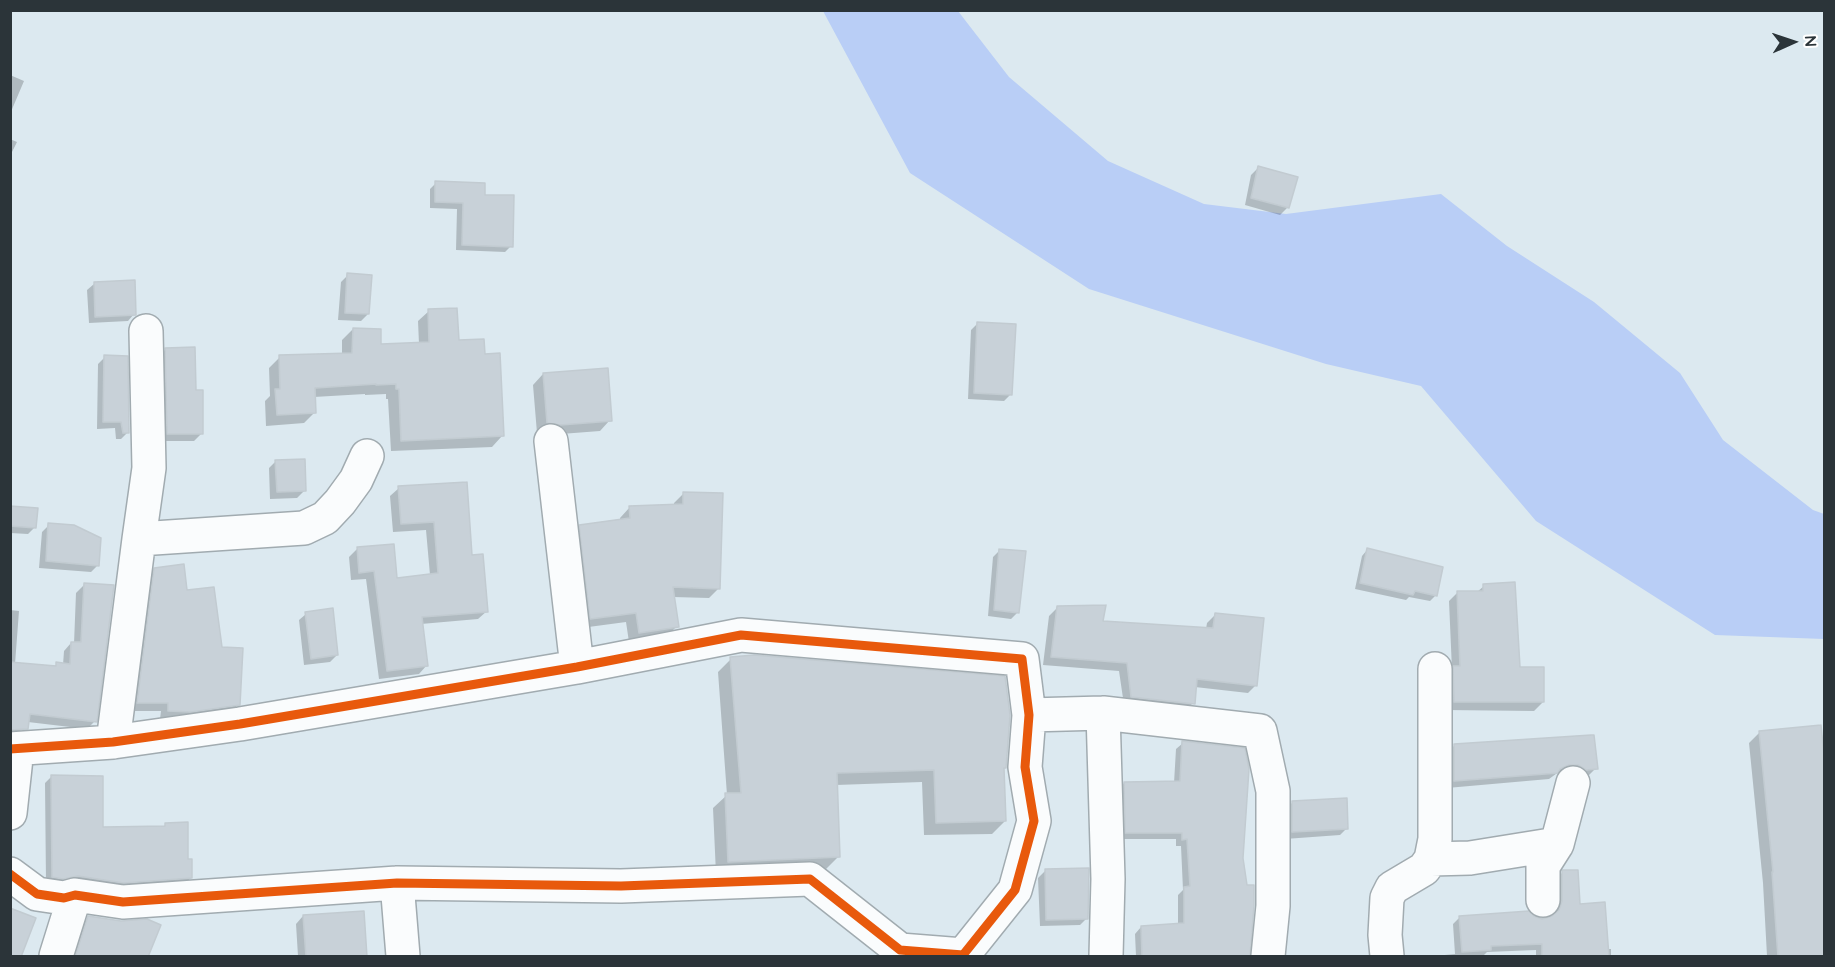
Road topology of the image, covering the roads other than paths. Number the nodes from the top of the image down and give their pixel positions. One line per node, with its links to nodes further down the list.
1 (146, 331): 4 (street)
2 (551, 441): 5 (street)
3 (367, 456): 4 (street)
4 (139, 540): 9 (street)
5 (577, 667): 8 (street); 9 (street)
6 (1435, 669): 14 (street)
7 (1103, 713): 8 (street); 21 (street); 22 (street)
8 (1029, 715): 16 (street)
9 (113, 742): 10 (street)
10 (14, 749): 12 (street)
11 (1573, 783): 13 (street)
12 (10, 813)
13 (1557, 844): 14 (street); 18 (street)
14 (1431, 859): 23 (street)
15 (10, 874): 17 (street)
16 (397, 883): 17 (street); 20 (street)
17 (75, 895): 19 (street)
18 (1543, 900)
19 (56, 957)
20 (403, 957)
21 (1106, 957)
22 (1268, 957)
23 (1387, 957)

